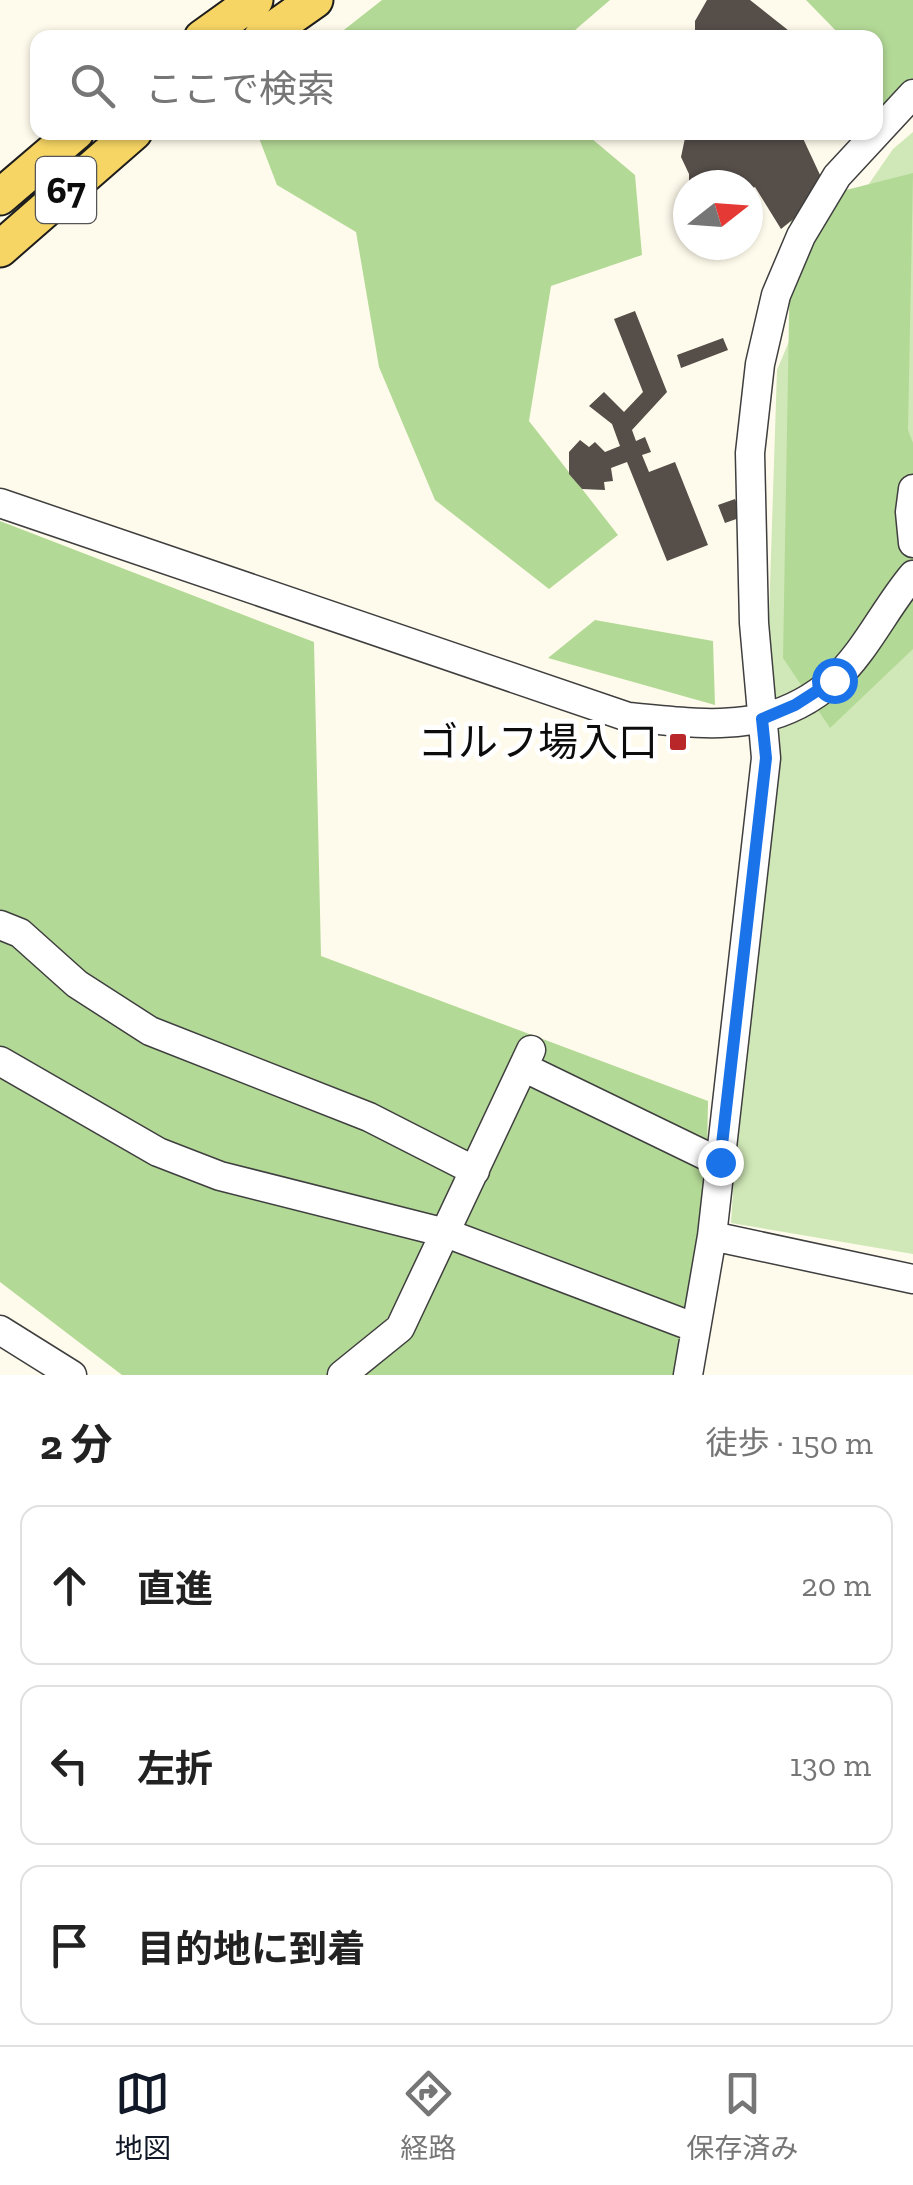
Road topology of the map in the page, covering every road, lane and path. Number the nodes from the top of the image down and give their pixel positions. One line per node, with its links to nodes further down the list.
1 (255, 0): 3 (main road)
2 (315, 0): 4 (main road)
3 (213, 30)
4 (272, 30)
5 (913, 94): 6 (street)
6 (883, 126)
7 (67, 140): 10 (main road, 67)
8 (125, 140): 11 (main road, 67)
9 (870, 140): 16 (street)
10 (0, 197)
11 (0, 249)
12 (913, 489): 14 (street)
13 (0, 503): 16 (street)
14 (913, 543)
15 (913, 575): 16 (street)
16 (762, 719): 19 (street)
17 (0, 924): 20 (street)
18 (0, 1060): 21 (street)
19 (720, 1162): 20 (street); 22 (street)
20 (475, 1171): 21 (street)
21 (446, 1233): 24 (street); 27 (street)
22 (712, 1236): 23 (street); 24 (street)
23 (913, 1279)
24 (696, 1328): 28 (street)
25 (0, 1330): 26 (street)
26 (72, 1375)
27 (342, 1375)
28 (691, 1375)

